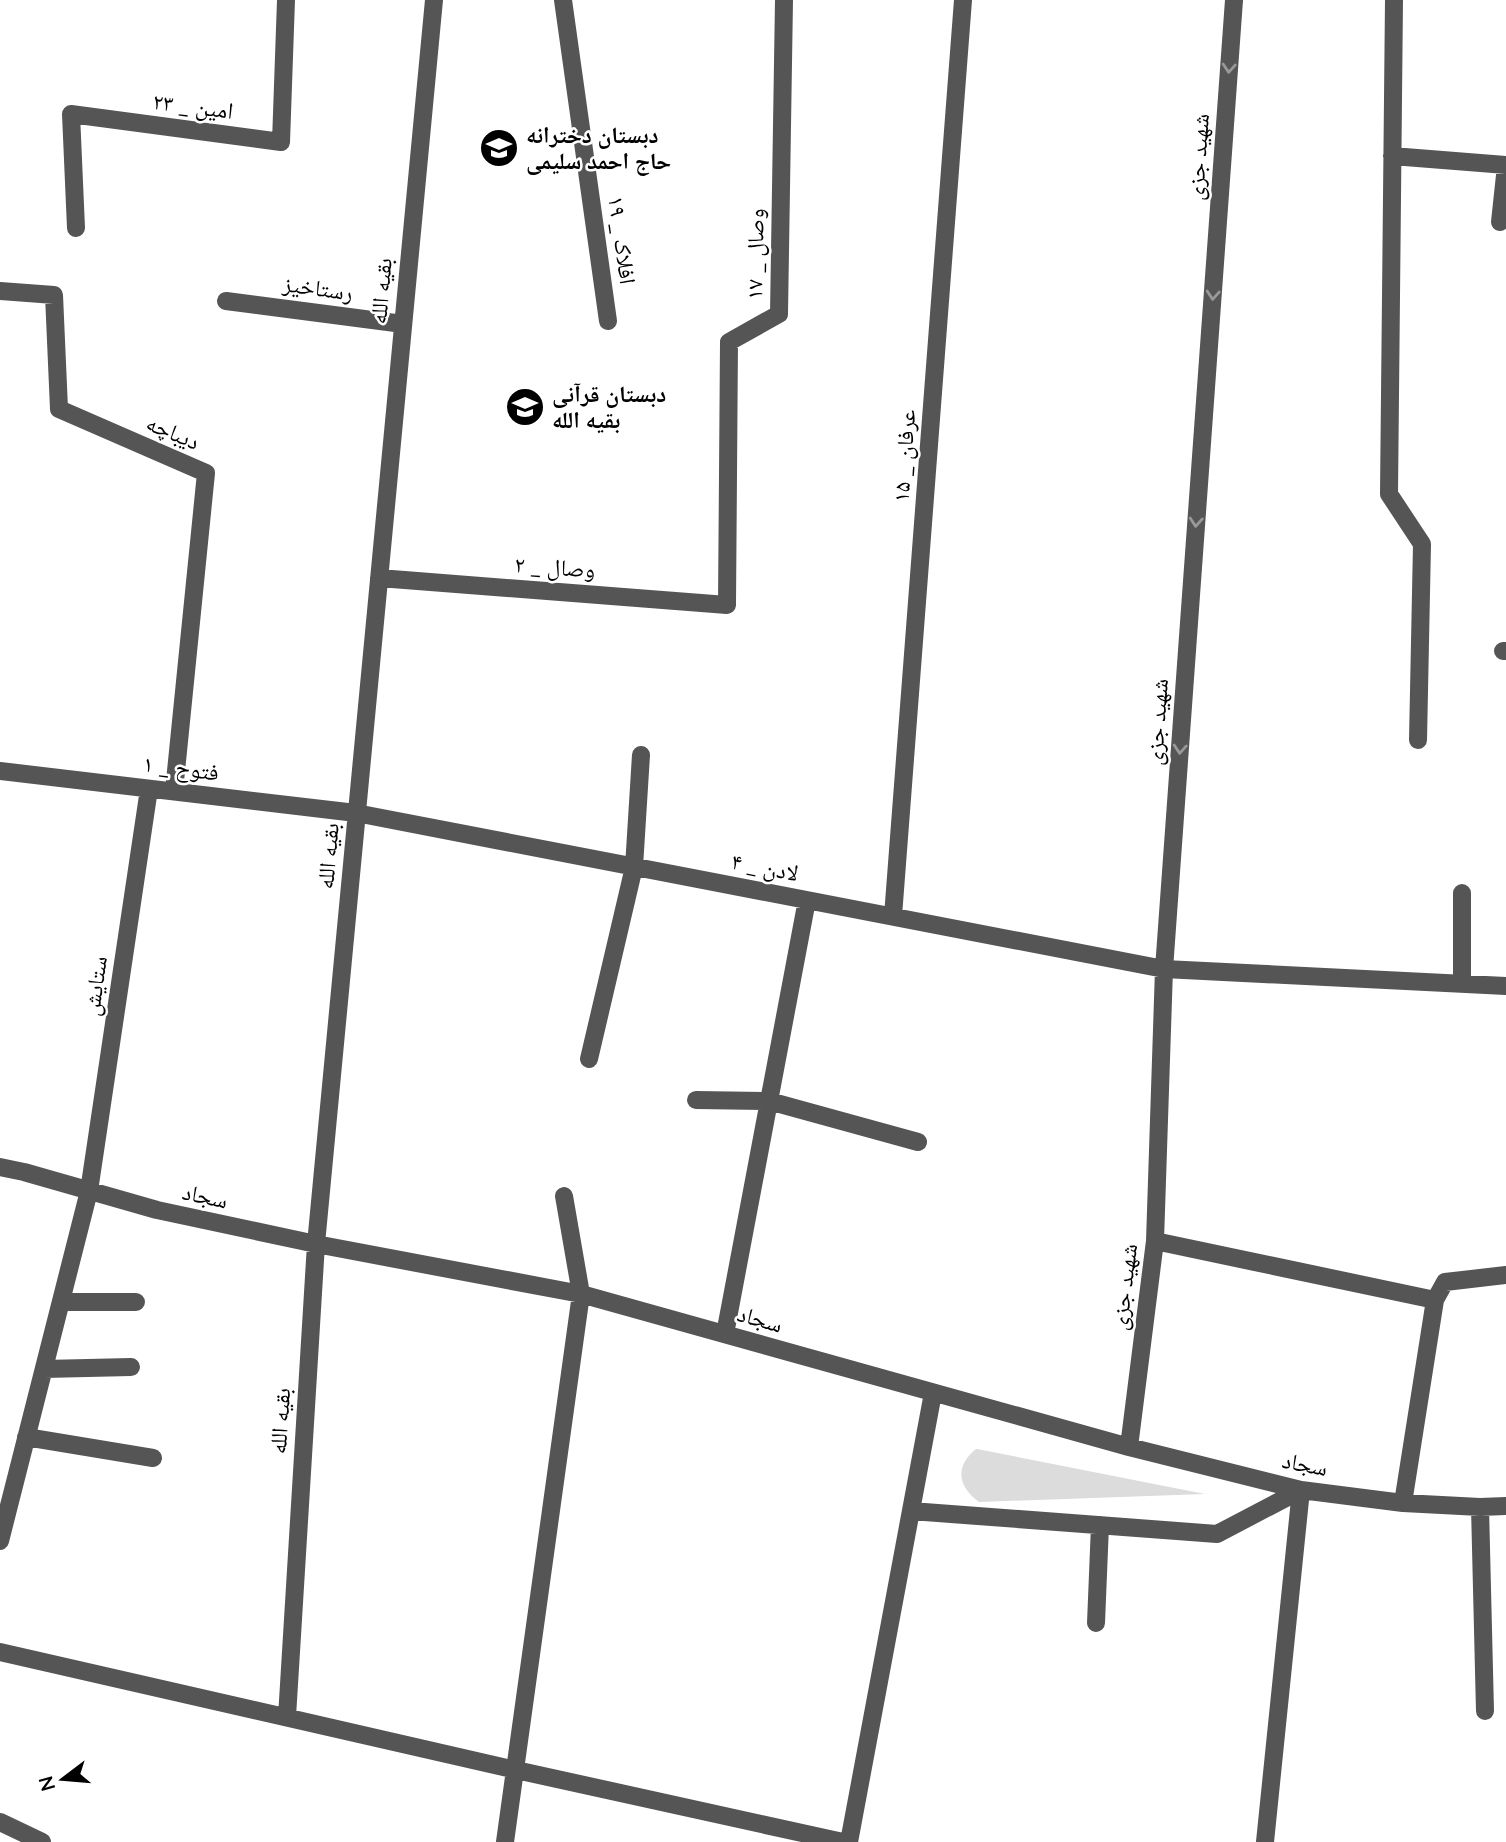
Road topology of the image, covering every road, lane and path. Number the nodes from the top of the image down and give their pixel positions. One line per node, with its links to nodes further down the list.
1 (286, 0): 11 (street, امین _ ۲۳)
2 (433, 0): 15 (street, بقیه الله)
3 (563, 0): 14 (street, افلاک _ ۱۹)
4 (784, 0): 17 (street, وصال _ ۱۷)
5 (963, 0): 27 (street, عرفان _ ۱۵)
6 (1234, 0): 28 (street, شهید جزی, one-way to 28)
7 (1394, 0): 8 (street)
8 (1392, 156): 9 (street); 18 (street)
9 (1506, 165): 10 (street)
10 (1500, 222)
11 (76, 228)
12 (0, 291): 22 (street, دیباچه)
13 (226, 301): 15 (street, رستاخیز)
14 (608, 321)
15 (403, 324): 16 (street, بقیه الله)
16 (379, 578): 17 (street, وصال _ ۲); 23 (street, بقیه الله)
17 (727, 605)
18 (1418, 740)
19 (641, 755): 24 (street)
20 (0, 771): 21 (street, فتوح _ ۱)
21 (149, 789): 22 (street, فتوح _ ۱); 36 (street, ستایش)
22 (174, 792): 23 (street, فتوح _ ۱)
23 (356, 813): 24 (street, لادن _ ۴); 39 (street, بقیه الله)
24 (634, 867): 26 (street, لادن _ ۴); 31 (street)
25 (1462, 893): 29 (street)
26 (807, 900): 27 (street, لادن _ ۴); 33 (street)
27 (893, 916): 28 (street, لادن _ ۴)
28 (1164, 969): 29 (street, لادن _ ۴); 38 (street, شهید جزی)
29 (1462, 984): 30 (street, لادن _ ۴)
30 (1506, 986)
31 (589, 1059)
32 (696, 1100): 33 (street)
33 (769, 1101): 34 (street); 45 (street)
34 (918, 1142)
35 (0, 1167): 36 (street, سجاد)
36 (89, 1191): 39 (street, سجاد); 44 (street, ستایش)
37 (565, 1196): 41 (street)
38 (1155, 1241): 42 (street); 50 (street, شهید جزی)
39 (316, 1244): 41 (street, سجاد); 62 (street, بقیه الله)
40 (1506, 1275): 42 (street)
41 (581, 1294): 45 (street, سجاد); 63 (street)
42 (1435, 1300): 53 (street)
43 (136, 1301): 44 (street)
44 (61, 1302): 47 (street, ستایش)
45 (725, 1334): 48 (street, سجاد)
46 (131, 1367): 47 (street)
47 (44, 1369): 49 (street, ستایش)
48 (933, 1393): 50 (street, سجاد); 56 (street)
49 (26, 1437): 51 (street); 58 (street, ستایش)
50 (1129, 1447): 52 (street, سجاد)
51 (153, 1458)
52 (1301, 1490): 53 (street, سجاد); 57 (street); 69 (street)
53 (1403, 1503): 55 (street, سجاد)
54 (1506, 1506): 55 (street, سجاد)
55 (1480, 1507): 61 (street)
56 (911, 1511): 57 (street); 68 (street)
57 (1100, 1525): 59 (street)
58 (0, 1541)
59 (1096, 1623)
60 (0, 1651): 62 (street)
61 (1485, 1711)
62 (287, 1717): 63 (street)
63 (516, 1770): 66 (street); 67 (street)
64 (0, 1822): 65 (street)
65 (42, 1842)
66 (505, 1842)
67 (843, 1842)
68 (849, 1842)
69 (1265, 1842)

